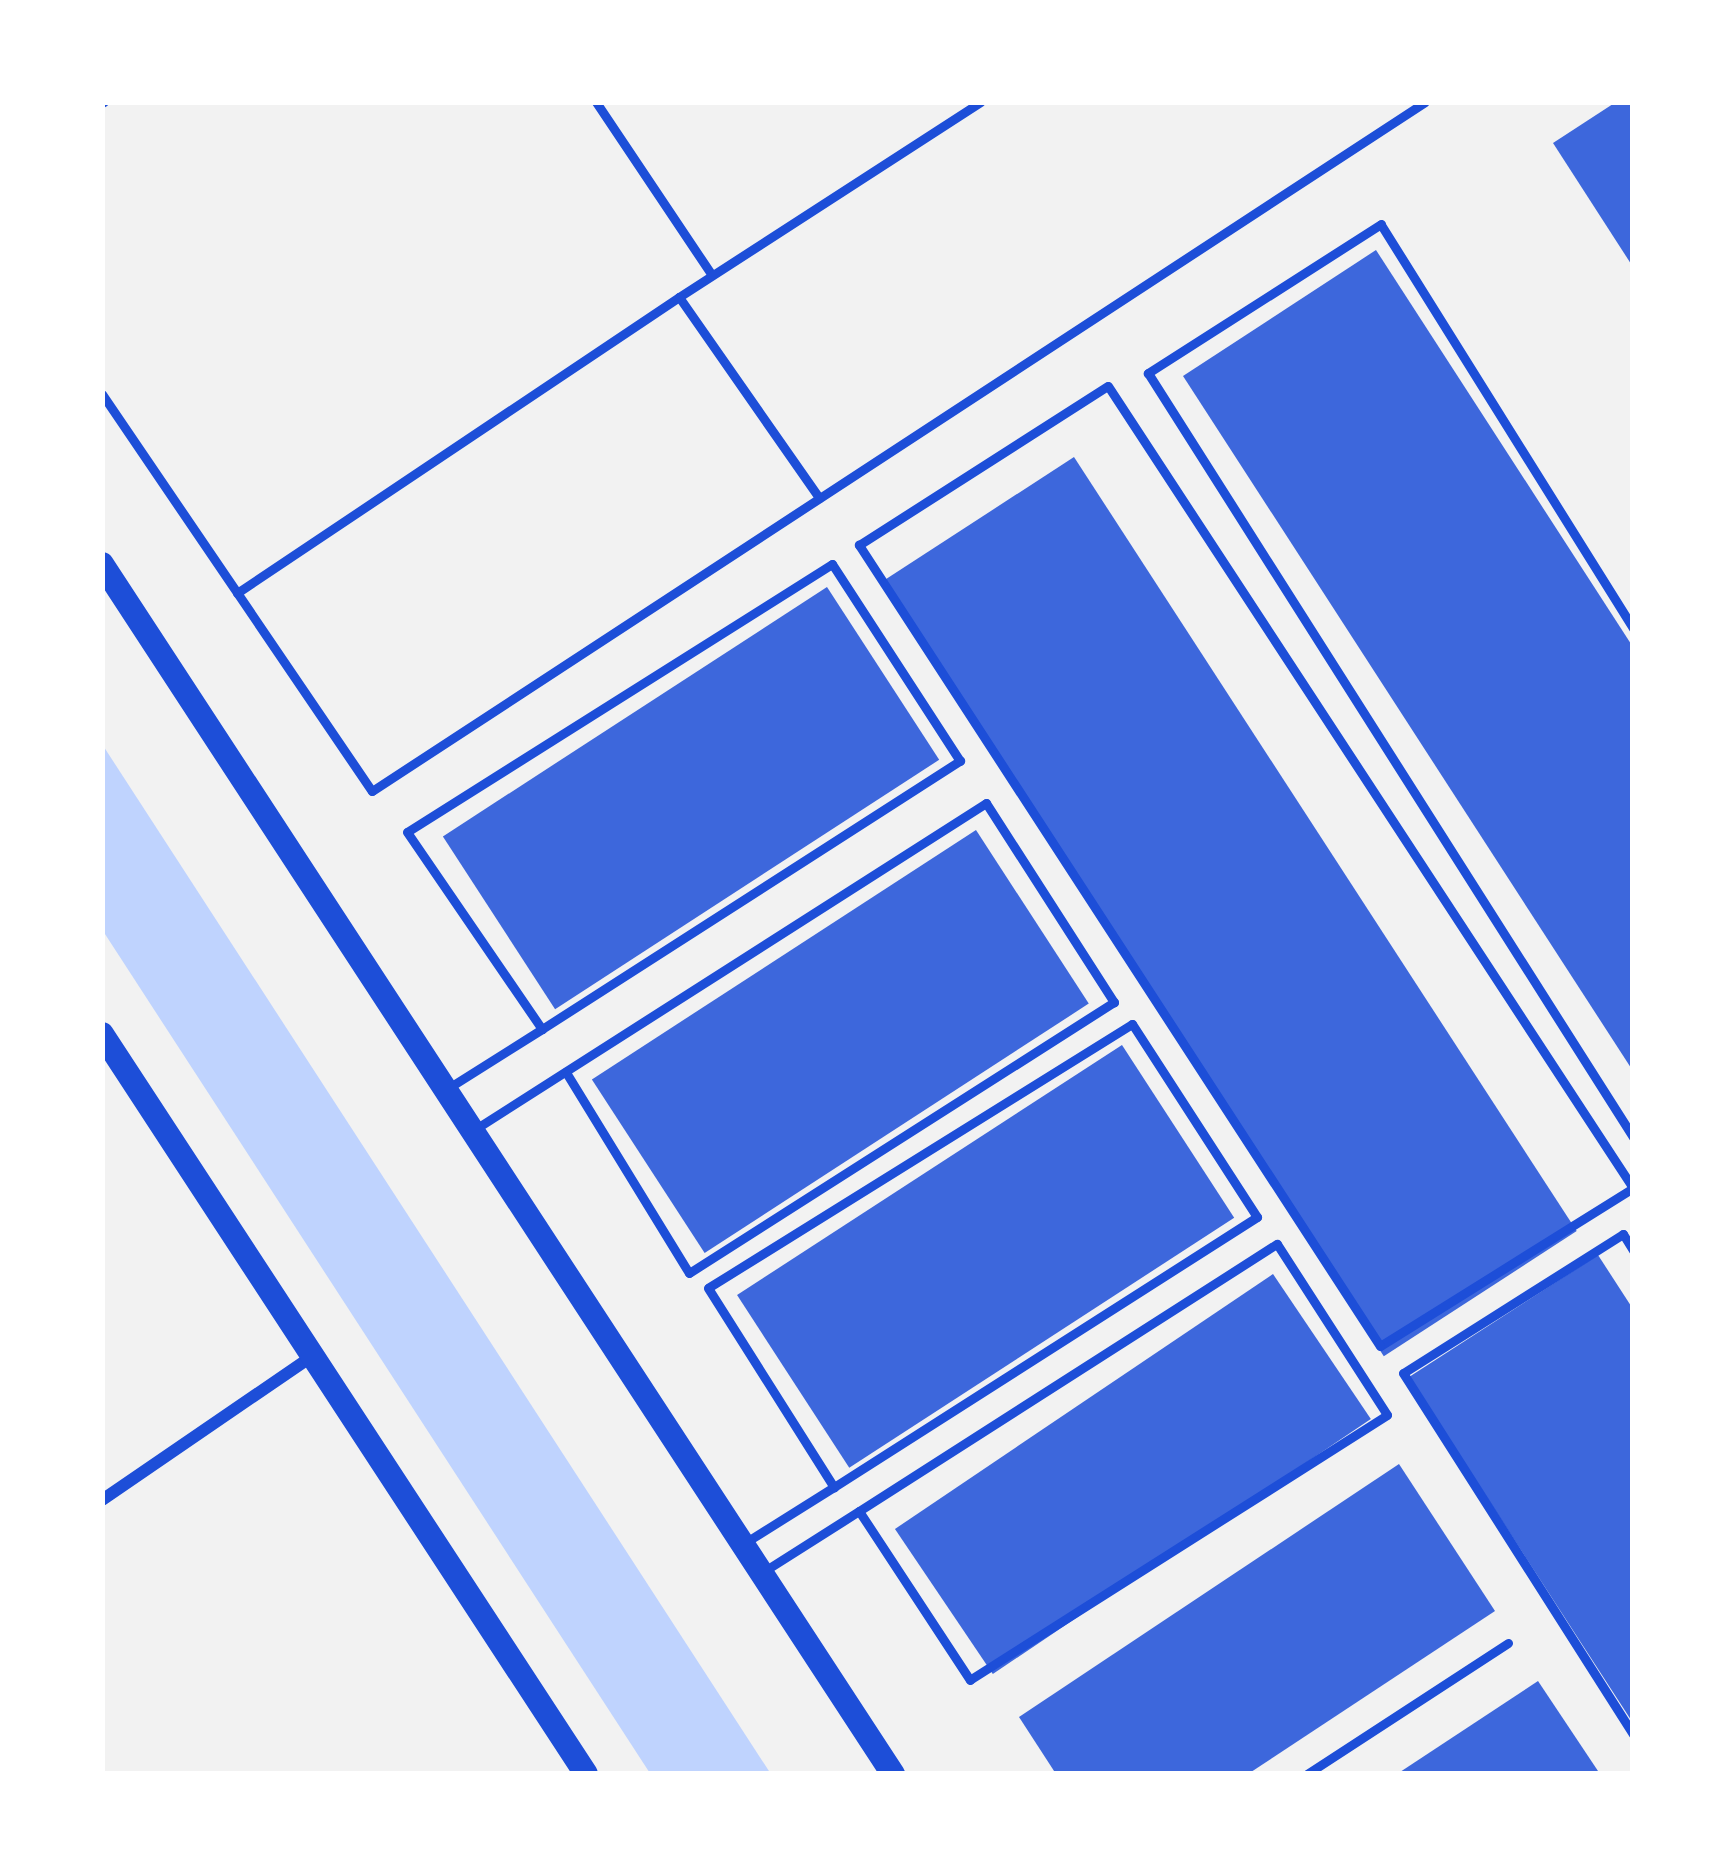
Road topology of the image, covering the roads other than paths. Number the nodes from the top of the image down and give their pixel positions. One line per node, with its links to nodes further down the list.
1 (596, 102): 4 (lane)
2 (980, 102): 4 (lane)
3 (1425, 102): 7 (lane)
4 (712, 275): 5 (lane)
5 (679, 297): 7 (lane); 9 (lane)
6 (102, 394): 9 (lane)
7 (818, 499): 9 (lane)
8 (102, 564): 14 (main road)
9 (237, 592)
10 (1633, 628): 16 (lane)
11 (542, 1029): 11 (lane); 14 (lane)
12 (102, 1034): 19 (main road)
13 (566, 1072): 13 (lane); 15 (lane)
14 (446, 1090): 15 (main road)
15 (473, 1131): 23 (main road)
16 (1633, 1137)
17 (1633, 1187): 17 (lane)
18 (1633, 1250): 26 (lane)
19 (314, 1355): 21 (street); 27 (main road)
20 (834, 1486): 20 (lane); 23 (lane)
21 (102, 1500)
22 (859, 1511): 22 (lane); 24 (lane)
23 (743, 1544): 24 (main road)
24 (762, 1573): 28 (main road)
25 (1508, 1642): 29 (lane)
26 (1633, 1734)
27 (586, 1774)
28 (893, 1774)
29 (1307, 1774)

